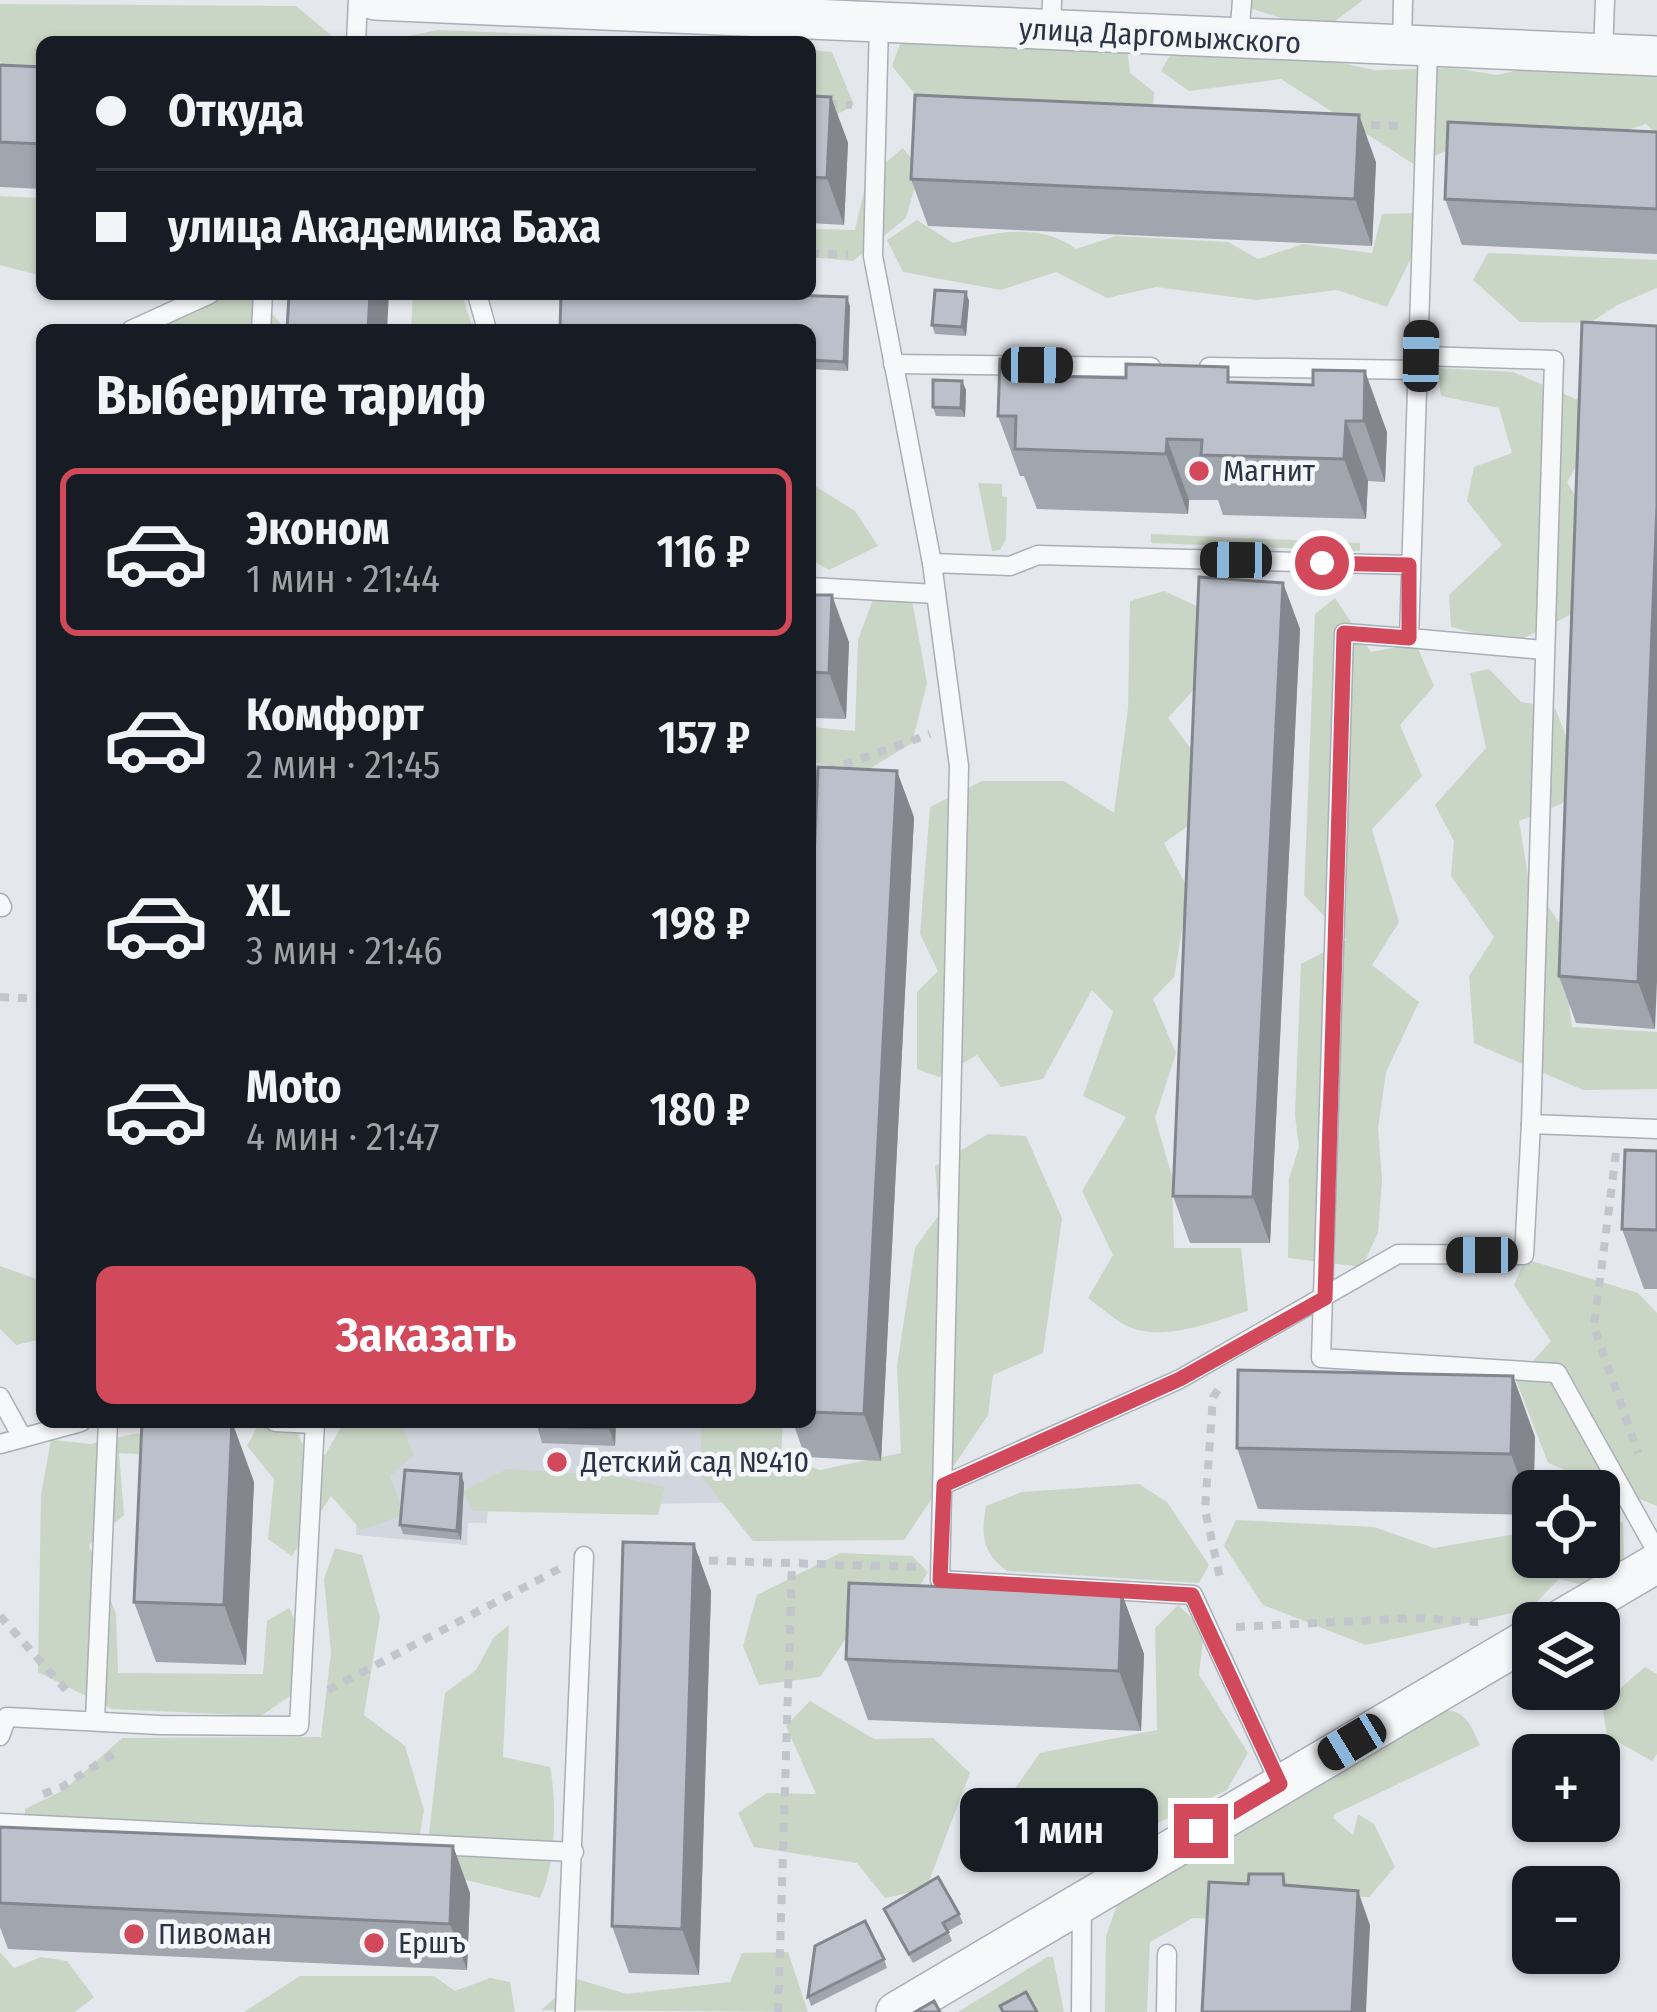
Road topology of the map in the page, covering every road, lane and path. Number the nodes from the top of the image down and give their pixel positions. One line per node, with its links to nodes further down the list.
1 (358, 0): 8 (lane)
2 (375, 0): 7 (street, улица Даргомыжского)
3 (1403, 0): 9 (lane)
4 (1605, 0): 10 (lane)
5 (1051, 15): 6 (street, улица Даргомыжского); 7 (street, улица Даргомыжского)
6 (1240, 20): 9 (street, улица Даргомыжского)
7 (879, 23): 13 (lane)
8 (356, 36)
9 (1415, 48): 10 (street, улица Даргомыжского); 15 (lane)
10 (1603, 54): 11 (street, улица Даргомыжского)
11 (1657, 56)
12 (816, 103): 13 (path)
13 (878, 106): 19 (lane)
14 (1331, 124): 15 (path)
15 (1426, 127): 18 (lane)
16 (197, 300): 17 (lane)
17 (144, 324)
18 (1420, 363): 19 (lane); 21 (lane); 25 (lane)
19 (893, 364): 20 (lane)
20 (932, 563): 21 (lane); 23 (lane)
21 (1409, 565): 24 (lane)
22 (816, 587): 23 (lane)
23 (936, 594): 26 (lane)
24 (1409, 638): 25 (lane); 33 (lane)
25 (1544, 650): 30 (lane)
26 (954, 725): 27 (path); 42 (lane)
27 (816, 775)
28 (0, 997): 29 (path)
29 (36, 999)
30 (1532, 1124): 31 (lane); 33 (lane)
31 (1619, 1128): 32 (lane); 41 (path)
32 (1657, 1129)
33 (1325, 1298): 42 (lane); 43 (lane)
34 (1229, 1375): 49 (path)
35 (0, 1397): 39 (lane)
36 (57, 1428): 39 (lane)
37 (108, 1428): 56 (lane)
38 (315, 1428): 55 (lane)
39 (22, 1437): 40 (lane)
40 (0, 1444)
41 (1645, 1472)
42 (944, 1485): 48 (lane)
43 (1657, 1552)
44 (584, 1556): 55 (path); 62 (lane)
45 (676, 1559): 46 (path)
46 (792, 1563): 48 (path); 66 (path)
47 (1657, 1563): 50 (street)
48 (940, 1568): 59 (lane)
49 (1222, 1588)
50 (1591, 1602)
51 (1227, 1607): 53 (path)
52 (0, 1616): 56 (path)
53 (1484, 1622)
54 (1512, 1648): 59 (street)
55 (300, 1705): 57 (lane)
56 (95, 1721): 57 (lane); 58 (lane)
57 (160, 1725): 60 (path)
58 (0, 1736)
59 (1280, 1784): 63 (street)
60 (41, 1795)
61 (0, 1823): 62 (lane)
62 (574, 1852): 65 (lane)
63 (1082, 1902): 67 (street); 68 (lane)
64 (1168, 1954): 69 (lane)
65 (566, 2012)
66 (778, 2012)
67 (896, 2012)
68 (1081, 2012)
69 (1166, 2012)

